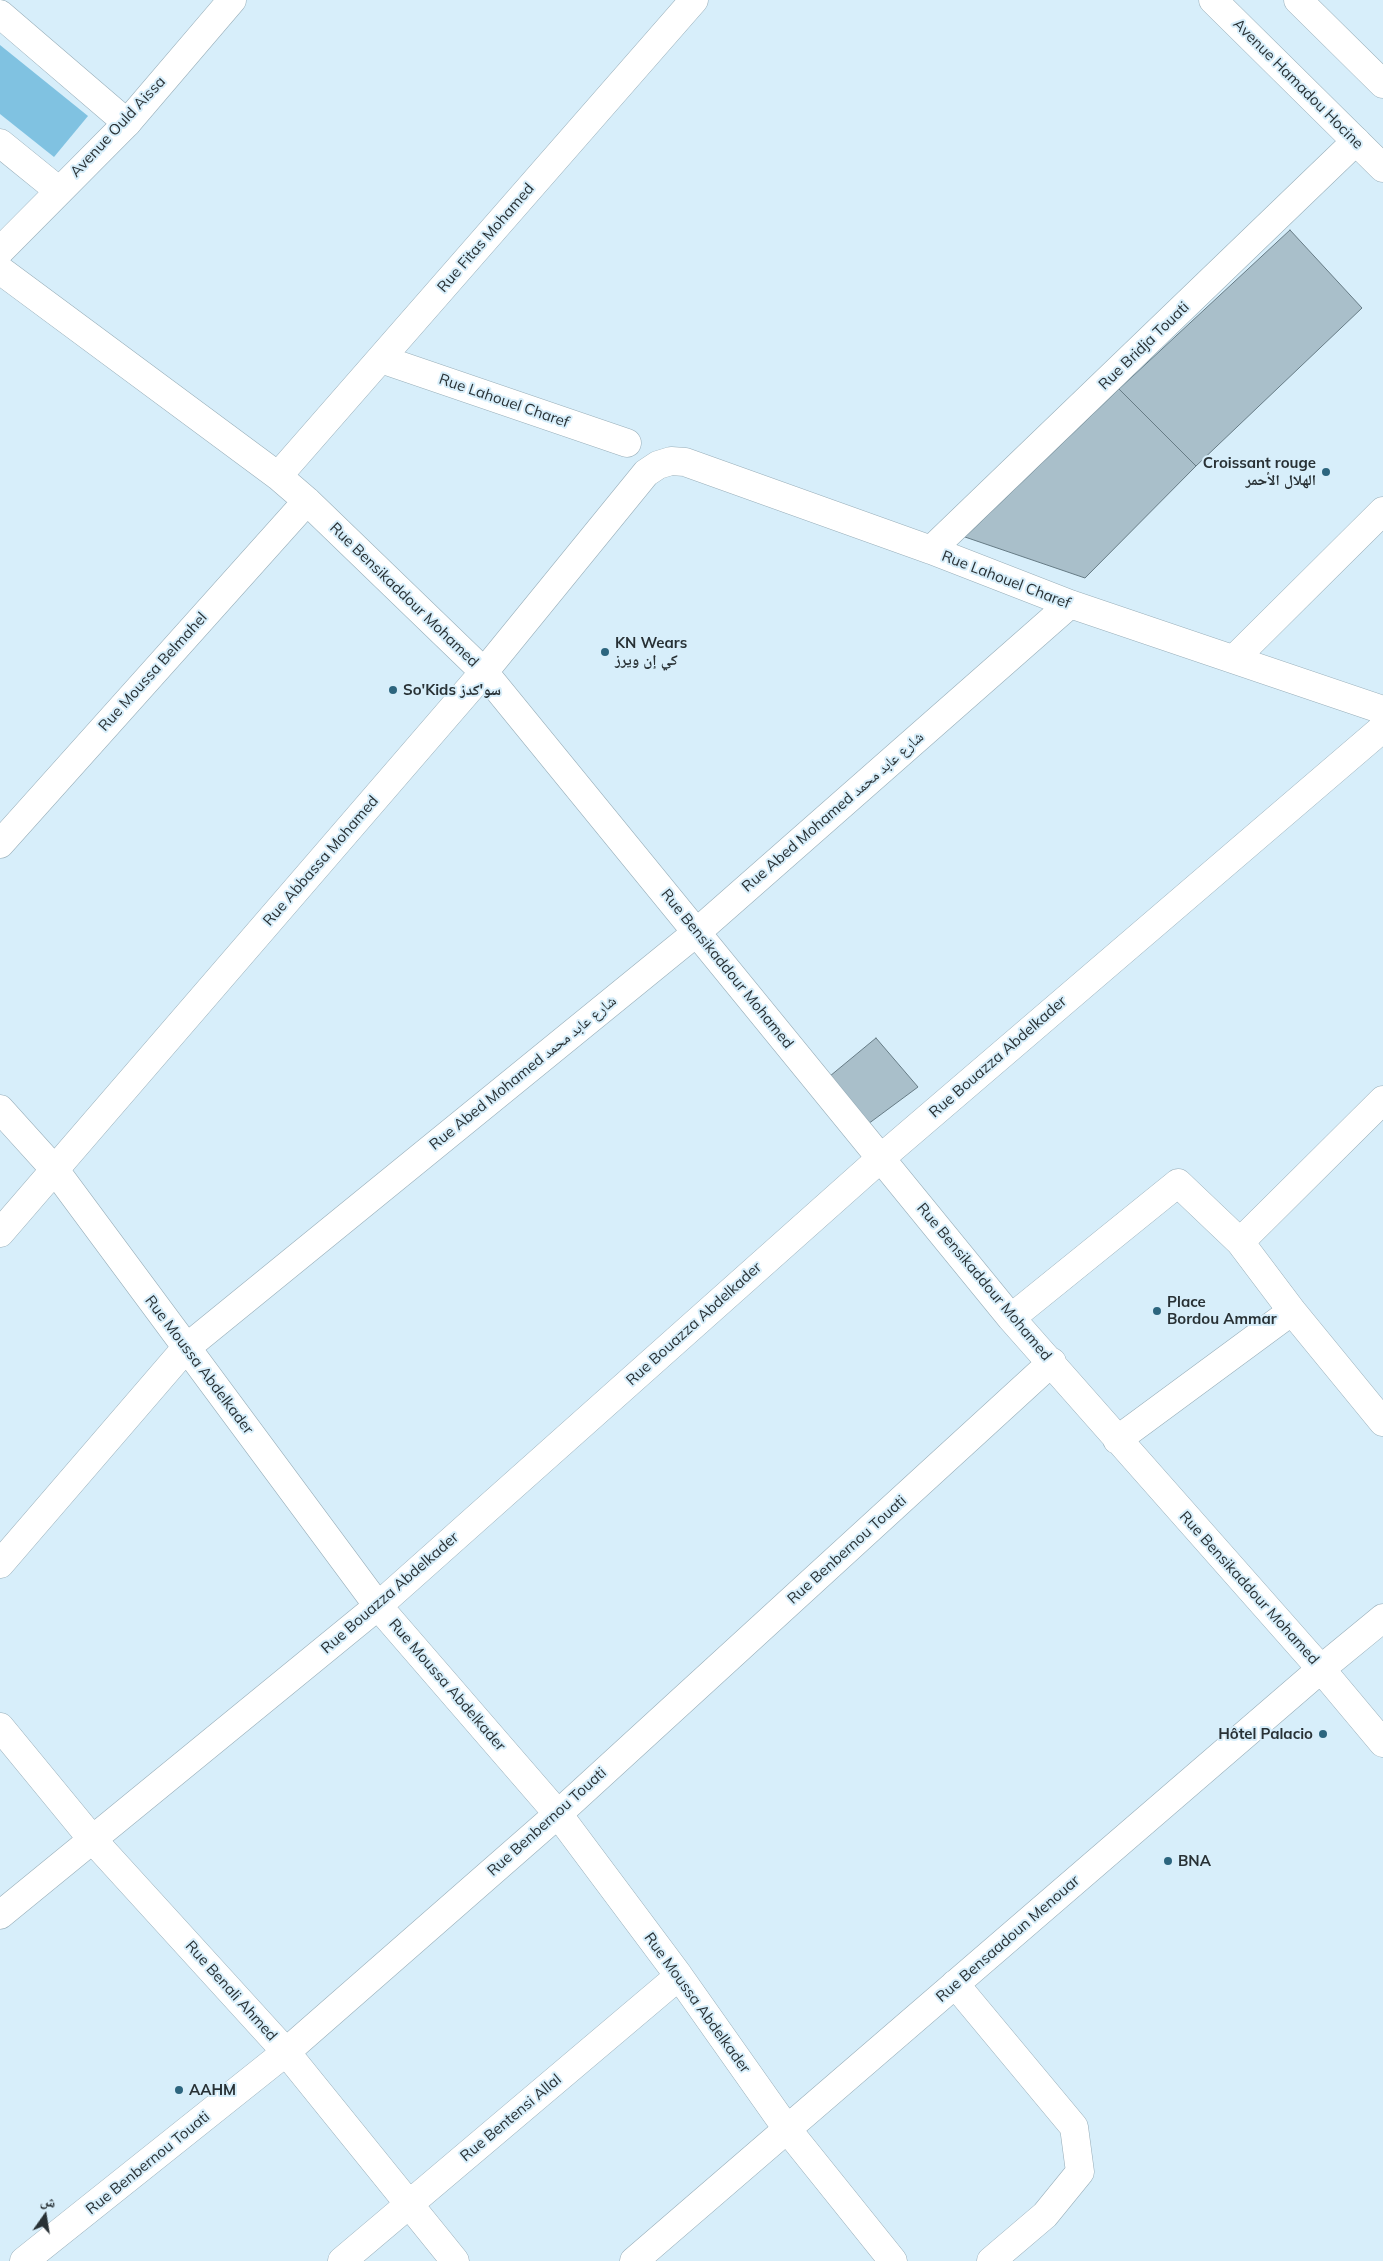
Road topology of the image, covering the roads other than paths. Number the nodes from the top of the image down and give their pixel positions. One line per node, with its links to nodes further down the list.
1 (232, 0): 7 (street, Avenue Ould Aissa)
2 (694, 0): 14 (street, Rue Fitas Mohamed)
3 (1213, 0): 8 (street, Avenue Hamadou Hocine)
4 (1298, 0): 6 (street)
5 (0, 14): 7 (street)
6 (1383, 84)
7 (126, 123): 11 (street, Avenue Ould Aissa)
8 (1356, 141): 10 (street, Avenue Hamadou Hocine); 20 (street, Rue Bridja Touati)
9 (0, 143): 11 (street)
10 (1383, 168)
11 (58, 190): 12 (street, Avenue Ould Aissa)
12 (0, 251)
13 (0, 270): 16 (street, Rue Bensikaddour Mohamed)
14 (381, 359): 15 (street, Rue Lahouel Charef); 16 (street, Rue Fitas Mohamed)
15 (627, 443)
16 (278, 476): 18 (street, Rue Bensikaddour Mohamed)
17 (637, 484): 20 (street, Rue Lahouel Charef); 23 (street, Rue Abbassa Mohamed)
18 (307, 501): 23 (street, Rue Bensikaddour Mohamed); 26 (street, Rue Moussa Belmahel)
19 (1383, 511): 22 (street)
20 (931, 550): 21 (street, Rue Lahouel Charef)
21 (1070, 604): 22 (street, Rue Lahouel Charef); 27 (street, Rue Abed Mohamed شارع عابد محمد)
22 (1235, 658): 24 (street, Rue Lahouel Charef)
23 (484, 672): 27 (street, Rue Bensikaddour Mohamed); 31 (street, Rue Abbassa Mohamed)
24 (1383, 710)
25 (1383, 728): 30 (street, Rue Bouazza Abdelkader)
26 (0, 844)
27 (696, 932): 30 (street, Rue Bensikaddour Mohamed); 36 (street, Rue Abed Mohamed شارع عابد محمد)
28 (1383, 1100): 33 (street)
29 (0, 1109): 31 (street, Rue Moussa Abdelkader)
30 (881, 1158): 35 (street, Rue Bensikaddour Mohamed); 41 (street, Rue Bouazza Abdelkader)
31 (54, 1170): 32 (street, Rue Abbassa Mohamed); 36 (street, Rue Moussa Abdelkader)
32 (0, 1233)
33 (1240, 1242): 34 (street); 35 (street)
34 (1292, 1311): 38 (street); 39 (street)
35 (1011, 1318): 37 (street, Rue Bensikaddour Mohamed)
36 (186, 1348): 40 (street, Rue Abed Mohamed شارع عابد محمد); 41 (street, Rue Moussa Abdelkader)
37 (1052, 1362): 39 (street, Rue Bensikaddour Mohamed); 46 (street, Rue Benbernou Touati)
38 (1383, 1422)
39 (1117, 1440): 43 (street, Rue Bensikaddour Mohamed)
40 (0, 1564)
41 (378, 1606): 46 (street, Rue Moussa Abdelkader); 47 (street, Rue Bouazza Abdelkader)
42 (1383, 1618): 43 (street, Rue Bensaadoun Menouar)
43 (1321, 1669): 45 (street, Rue Bensikaddour Mohamed); 50 (street, Rue Bensaadoun Menouar)
44 (0, 1726): 47 (street, Rue Benali Ahmed)
45 (1383, 1743)
46 (558, 1814): 49 (street, Rue Moussa Abdelkader); 51 (street, Rue Benbernou Touati)
47 (92, 1839): 48 (street, Rue Bouazza Abdelkader); 51 (street, Rue Benali Ahmed)
48 (0, 1915)
49 (679, 1976): 52 (street, Rue Moussa Abdelkader); 53 (street, Rue Bentensi Allal)
50 (955, 1984): 52 (street, Rue Bensaadoun Menouar); 59 (street)
51 (286, 2052): 53 (street, Rue Benali Ahmed); 54 (street, Rue Benbernou Touati)
52 (787, 2129): 57 (street, Rue Bensaadoun Menouar); 58 (street, Rue Moussa Abdelkader)
53 (410, 2203): 55 (street, Rue Bentensi Allal); 56 (street, Rue Benali Ahmed)
54 (24, 2261)
55 (342, 2261)
56 (455, 2261)
57 (634, 2261)
58 (893, 2261)
59 (991, 2261)

